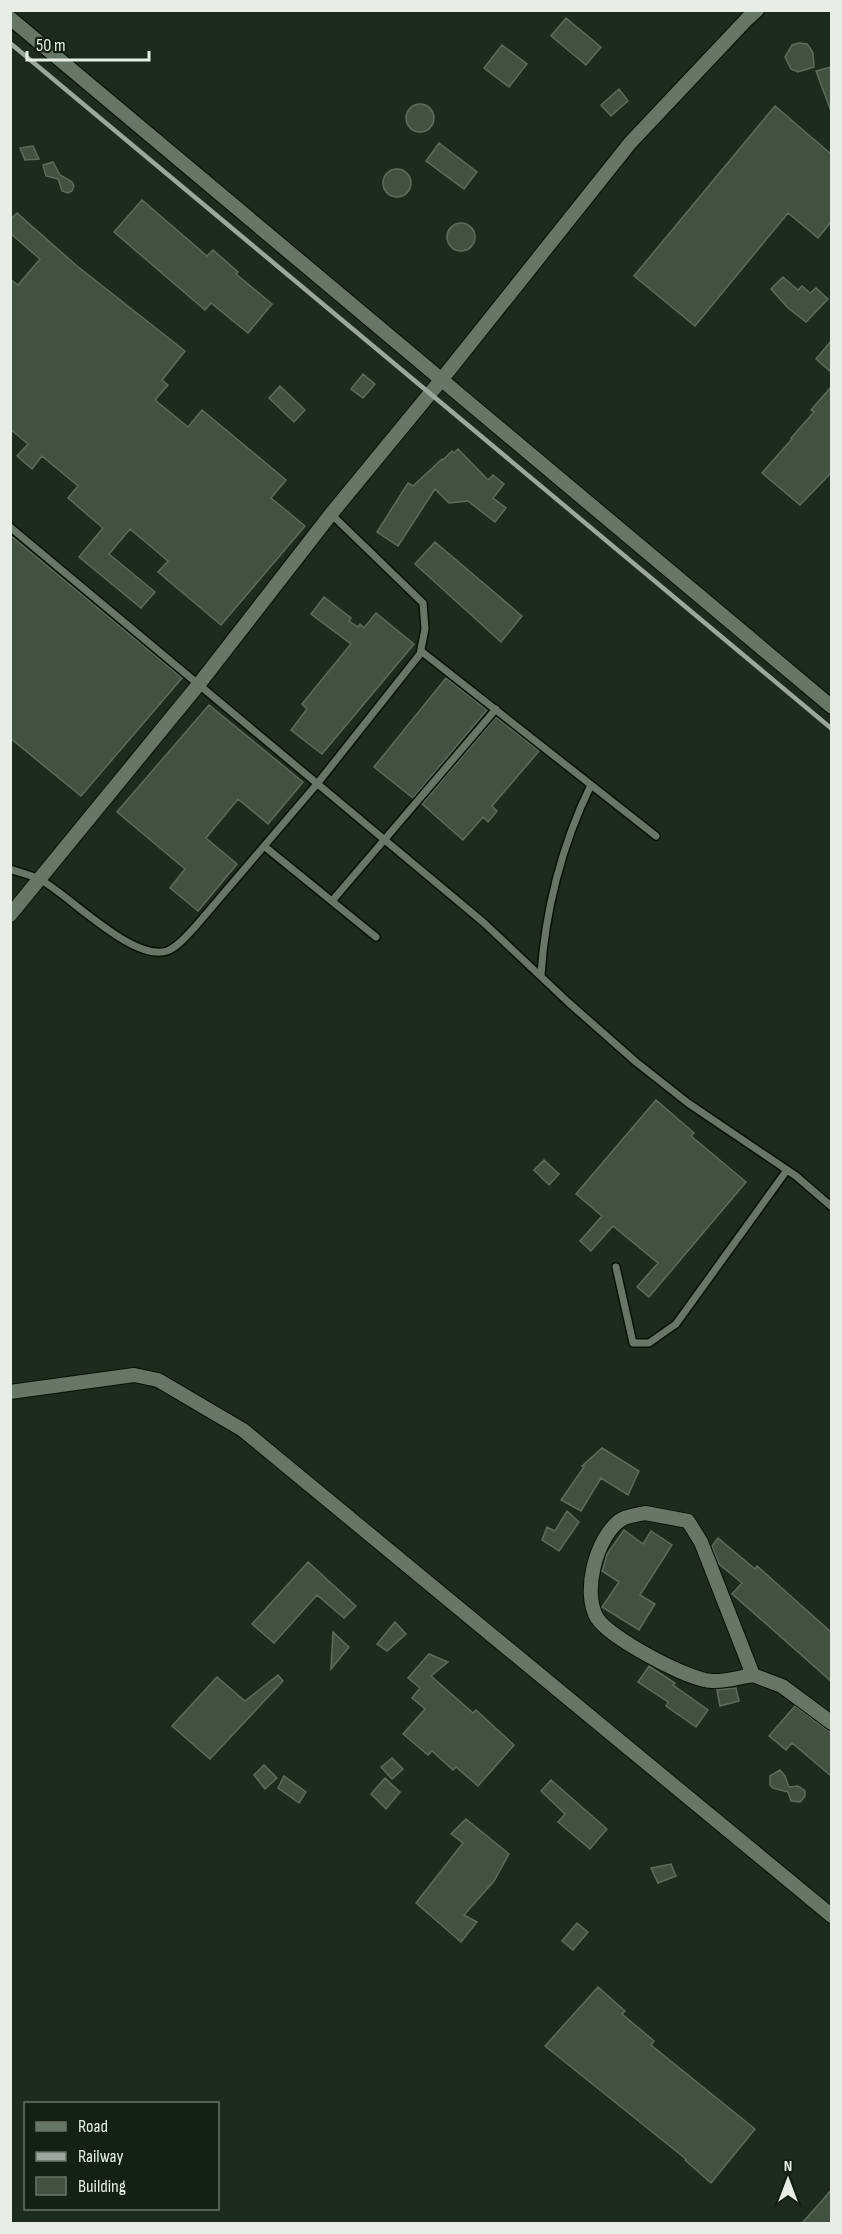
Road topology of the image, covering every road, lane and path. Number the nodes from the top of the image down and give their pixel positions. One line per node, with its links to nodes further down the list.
1 (757, 10): 3 (street)
2 (10, 18): 3 (street)
3 (442, 379): 4 (street); 8 (street)
4 (331, 514): 6 (lane); 7 (street)
5 (10, 527): 7 (lane)
6 (421, 651): 9 (lane); 10 (lane)
7 (200, 684): 10 (lane); 16 (street)
8 (831, 707)
9 (496, 710): 11 (lane); 13 (lane)
10 (317, 784): 13 (lane); 14 (lane)
11 (591, 785): 12 (lane); 20 (lane)
12 (656, 836)
13 (384, 840): 17 (lane); 20 (lane)
14 (264, 846): 16 (lane); 17 (lane)
15 (10, 869): 16 (lane)
16 (40, 879): 18 (street)
17 (332, 901): 19 (lane)
18 (10, 915)
19 (376, 937)
20 (541, 975): 21 (lane)
21 (787, 1170): 22 (lane); 23 (lane)
22 (831, 1207)
23 (616, 1267)
24 (10, 1392): 27 (street)
25 (753, 1675): 25 (street); 26 (street)
26 (831, 1723)
27 (831, 1916)

